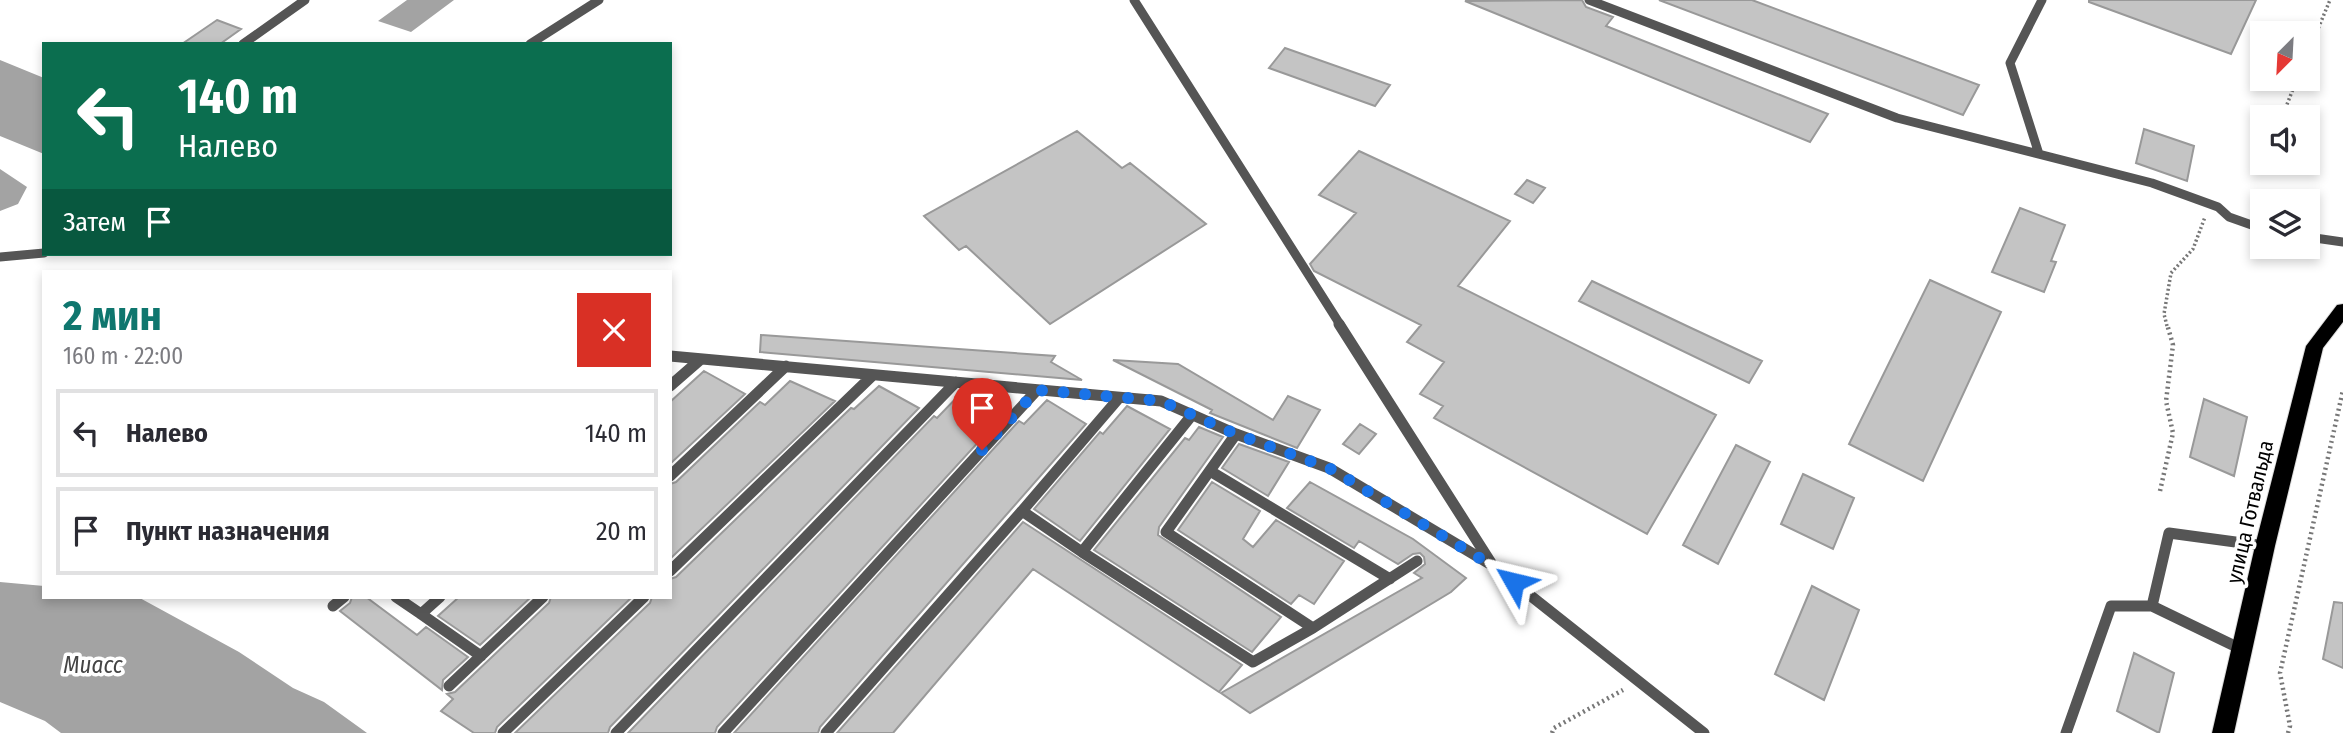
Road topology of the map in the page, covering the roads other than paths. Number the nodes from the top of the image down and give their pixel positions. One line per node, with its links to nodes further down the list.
1 (305, 0): 6 (lane)
2 (599, 0): 7 (lane)
3 (1134, 0): 31 (lane)
4 (1589, 0): 8 (lane)
5 (2042, 0): 8 (lane)
6 (246, 42)
7 (533, 42)
8 (2039, 154): 9 (lane)
9 (2250, 225)
10 (2320, 239): 11 (lane)
11 (2343, 242)
12 (42, 253): 13 (lane)
13 (0, 257)
14 (2343, 310): 28 (main road, улица Готвальда)
15 (672, 356): 16 (lane)
16 (701, 359): 17 (lane); 20 (lane)
17 (786, 366): 18 (lane); 26 (lane)
18 (873, 375): 19 (lane); 32 (lane)
19 (956, 382): 21 (lane); 47 (lane)
20 (672, 384)
21 (1037, 390): 22 (lane); 48 (lane)
22 (1119, 398): 23 (lane); 27 (lane)
23 (1192, 415): 24 (lane); 29 (lane)
24 (1236, 434): 25 (lane); 31 (lane)
25 (1210, 471): 33 (lane); 42 (lane)
26 (672, 474)
27 (1022, 511): 29 (lane); 49 (lane)
28 (2265, 546): 40 (lane); 43 (main road, улица Готвальда)
29 (1082, 552): 42 (lane)
30 (1417, 561): 33 (lane)
31 (1493, 566): 50 (lane)
32 (672, 569)
33 (1390, 579): 42 (lane)
34 (342, 599): 39 (lane)
35 (399, 599): 41 (lane)
36 (438, 599): 41 (lane)
37 (541, 599): 44 (lane)
38 (642, 599): 46 (lane)
39 (333, 606)
40 (2152, 606): 43 (lane); 51 (lane)
41 (421, 614): 44 (lane)
42 (1312, 628)
43 (2244, 650): 52 (main road, улица Готвальда)
44 (481, 656): 45 (lane)
45 (449, 686)
46 (503, 733)
47 (615, 733)
48 (723, 733)
49 (826, 733)
50 (1703, 733)
51 (2066, 733)
52 (2223, 733)

